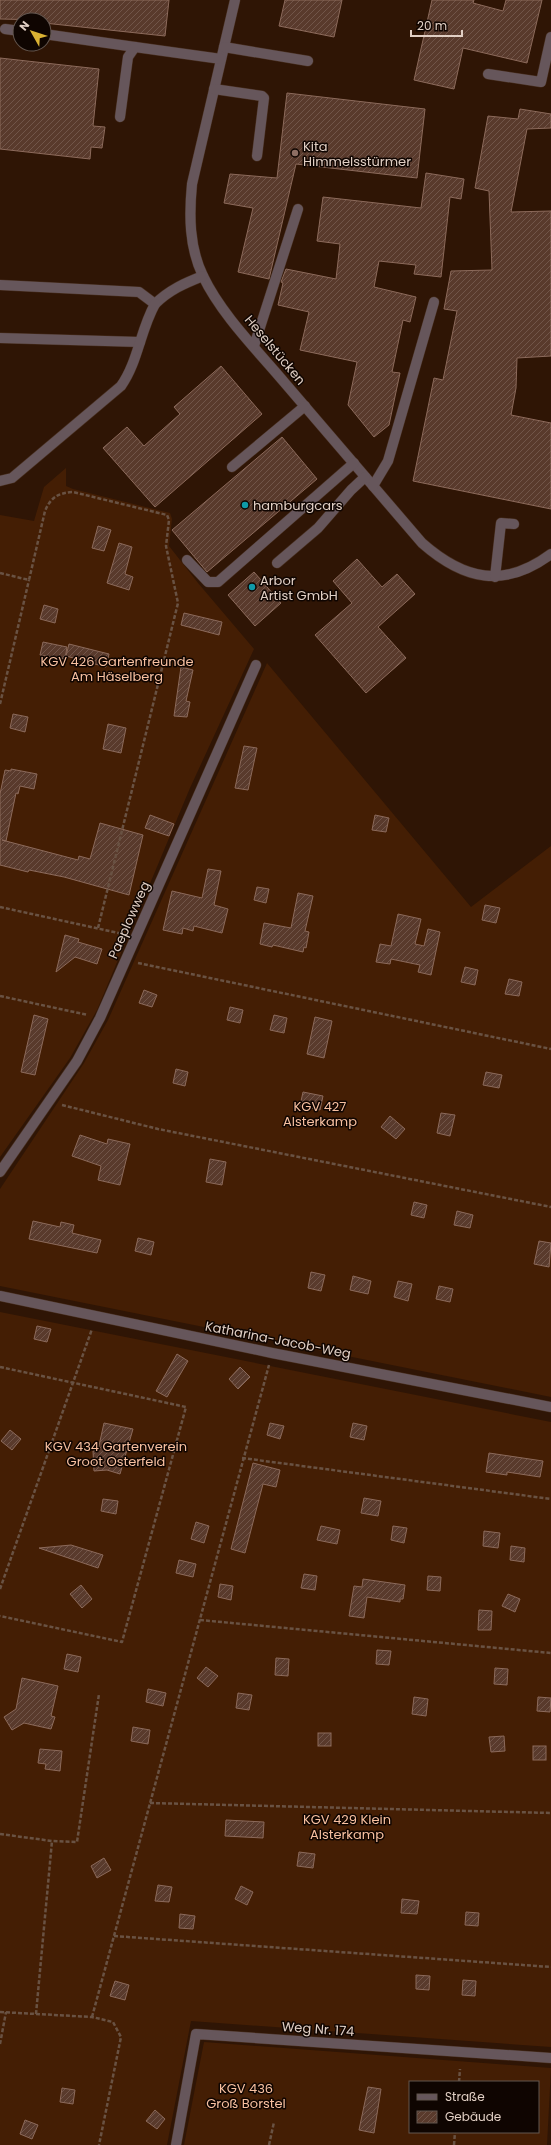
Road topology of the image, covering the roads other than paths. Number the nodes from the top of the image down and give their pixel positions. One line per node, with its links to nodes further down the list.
1 (235, 0): 6 (street, Heselstücken)
2 (6, 29): 3 (street)
3 (12, 30)
4 (52, 35): 7 (street)
5 (551, 37): 10 (street)
6 (224, 47): 8 (street, Heselstücken); 9 (street)
7 (135, 48): 8 (street); 12 (street)
8 (221, 59): 11 (street, Heselstücken)
9 (308, 61)
10 (488, 74)
11 (214, 89): 13 (street); 15 (street, Heselstücken)
12 (120, 117)
13 (257, 156)
14 (298, 209): 21 (street)
15 (203, 276): 18 (street); 21 (street, Heselstücken)
16 (0, 285): 18 (street)
17 (434, 302): 27 (street)
18 (155, 304): 20 (street)
19 (0, 338): 20 (street)
20 (140, 342): 26 (street)
21 (254, 346): 22 (street, Heselstücken)
22 (305, 406): 23 (street, Heselstücken); 24 (street)
23 (354, 463): 25 (street, Heselstücken); 30 (street)
24 (232, 467)
25 (365, 477): 27 (street, Heselstücken); 31 (street)
26 (0, 481)
27 (373, 486): 32 (street, Heselstücken)
28 (514, 524): 32 (street)
29 (551, 554): 32 (street, Heselstücken)
30 (187, 560)
31 (278, 563)
32 (495, 577)
33 (256, 665): 34 (street, Paeplowweg)
34 (0, 1172)
35 (0, 1296): 36 (street, Katharina-Jacob-Weg)
36 (551, 1407)
37 (551, 2058): 38 (street, Weg Nr. 174)
38 (176, 2145)

